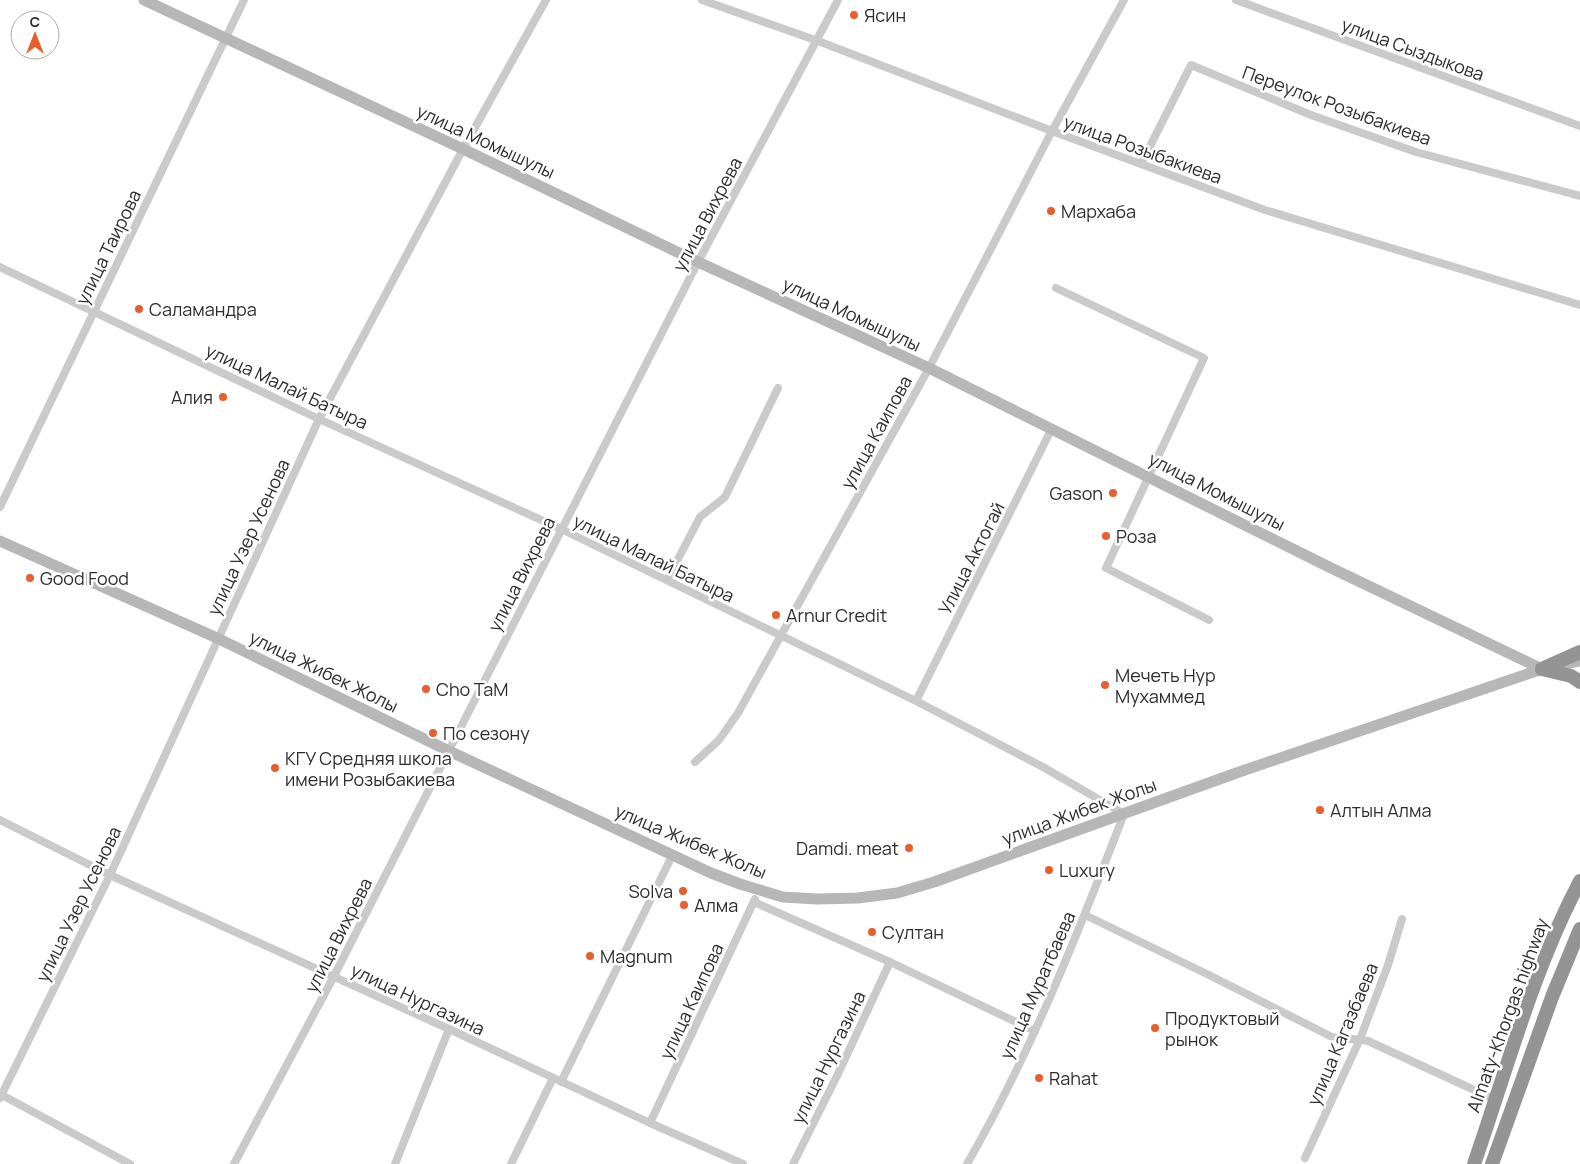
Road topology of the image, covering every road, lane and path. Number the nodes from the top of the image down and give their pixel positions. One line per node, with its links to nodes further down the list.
1 (144, 0): 8 (main road, улица Момышулы)
2 (244, 0): 8 (street, улица Таирова)
3 (546, 0): 12 (street, улица Узер Усенова)
4 (702, 0): 9 (street, улица Розыбакиева)
5 (838, 0): 9 (street, улица Вихрева)
6 (1124, 0): 11 (street, улица Каипова)
7 (1236, 0): 10 (street, улица Сыздыкова)
8 (225, 39): 12 (main road, улица Момышулы); 19 (street, улица Таирова)
9 (818, 40): 11 (street, улица Розыбакиева); 15 (street, улица Вихрева)
10 (1580, 126)
11 (1052, 131): 13 (street, улица Розыбакиева); 20 (street, улица Каипова)
12 (463, 149): 15 (main road, улица Момышулы); 22 (street, улица Узер Усенова)
13 (1141, 164): 14 (street, Переулок Розыбакиева); 18 (street, улица Розыбакиева)
14 (1580, 196)
15 (698, 262): 20 (main road, улица Момышулы); 26 (street, улица Вихрева)
16 (0, 267): 19 (street, улица Малай Батыра)
17 (1056, 288): 24 (street)
18 (1580, 305)
19 (93, 311): 22 (street, улица Малай Батыра); 25 (street, улица Таирова)
20 (929, 368): 23 (main road, улица Момышулы); 30 (street, улица Каипова)
21 (778, 388): 28 (street)
22 (319, 419): 26 (street, улица Малай Батыра); 31 (street, улица Узер Усенова)
23 (1052, 428): 24 (main road, улица Момышулы); 36 (street, Улица Актогай)
24 (1149, 477): 29 (street); 34 (main road, улица Момышулы)
25 (0, 507)
26 (561, 529): 28 (street, улица Малай Батыра); 37 (street, улица Вихрева)
27 (0, 541): 31 (main road, улица Жибек Жолы)
28 (667, 580): 30 (street, улица Малай Батыра)
29 (1209, 620)
30 (780, 636): 36 (street, улица Малай Батыра); 38 (street, улица Каипова)
31 (217, 638): 37 (main road, улица Жибек Жолы); 42 (street, улица Узер Усенова)
32 (1580, 652): 34 (highway)
33 (1580, 661): 34 (main road, улица Жибек Жолы)
34 (1542, 669): 35 (highway); 39 (main road, улица Жибек Жолы)
35 (1580, 682)
36 (916, 701): 39 (street, улица Малай Батыра)
37 (449, 751): 41 (main road, улица Жибек Жолы); 49 (street, улица Вихрева)
38 (695, 762)
39 (1124, 814): 44 (main road, улица Жибек Жолы); 45 (street, улица Муратбаева)
40 (0, 820): 42 (street, улица Нургазина)
41 (673, 854): 44 (main road, улица Жибек Жолы); 54 (street)
42 (110, 875): 49 (street, улица Нургазина); 55 (street, улица Узер Усенова)
43 (1580, 881): 56 (highway, Almaty-Khorgas highway)
44 (756, 896): 48 (street); 57 (street, улица Каипова)
45 (1084, 915): 51 (street, улица Муратбаева); 52 (street)
46 (1402, 919): 52 (street, улица Кагазбаева)
47 (1580, 929): 67 (highway, Almaty-Khorgas highway)
48 (890, 962): 51 (street); 64 (street, улица Нургазина)
49 (334, 976): 50 (street, улица Нургазина); 60 (street, улица Вихрева)
50 (449, 1029): 53 (street, улица Нургазина); 61 (street)
51 (1035, 1031): 65 (street, улица Муратбаева)
52 (1360, 1039): 56 (street); 58 (street, улица Кагазбаева)
53 (553, 1078): 54 (street, улица Нургазина); 62 (street)
54 (562, 1082): 57 (street, улица Нургазина)
55 (1, 1096): 59 (street)
56 (1496, 1100): 66 (highway, Almaty-Khorgas highway)
57 (650, 1123): 63 (street, улица Нургазина)
58 (1305, 1158)
59 (130, 1164)
60 (234, 1164)
61 (395, 1164)
62 (511, 1164)
63 (743, 1164)
64 (793, 1164)
65 (968, 1164)
66 (1474, 1164)
67 (1492, 1164)

